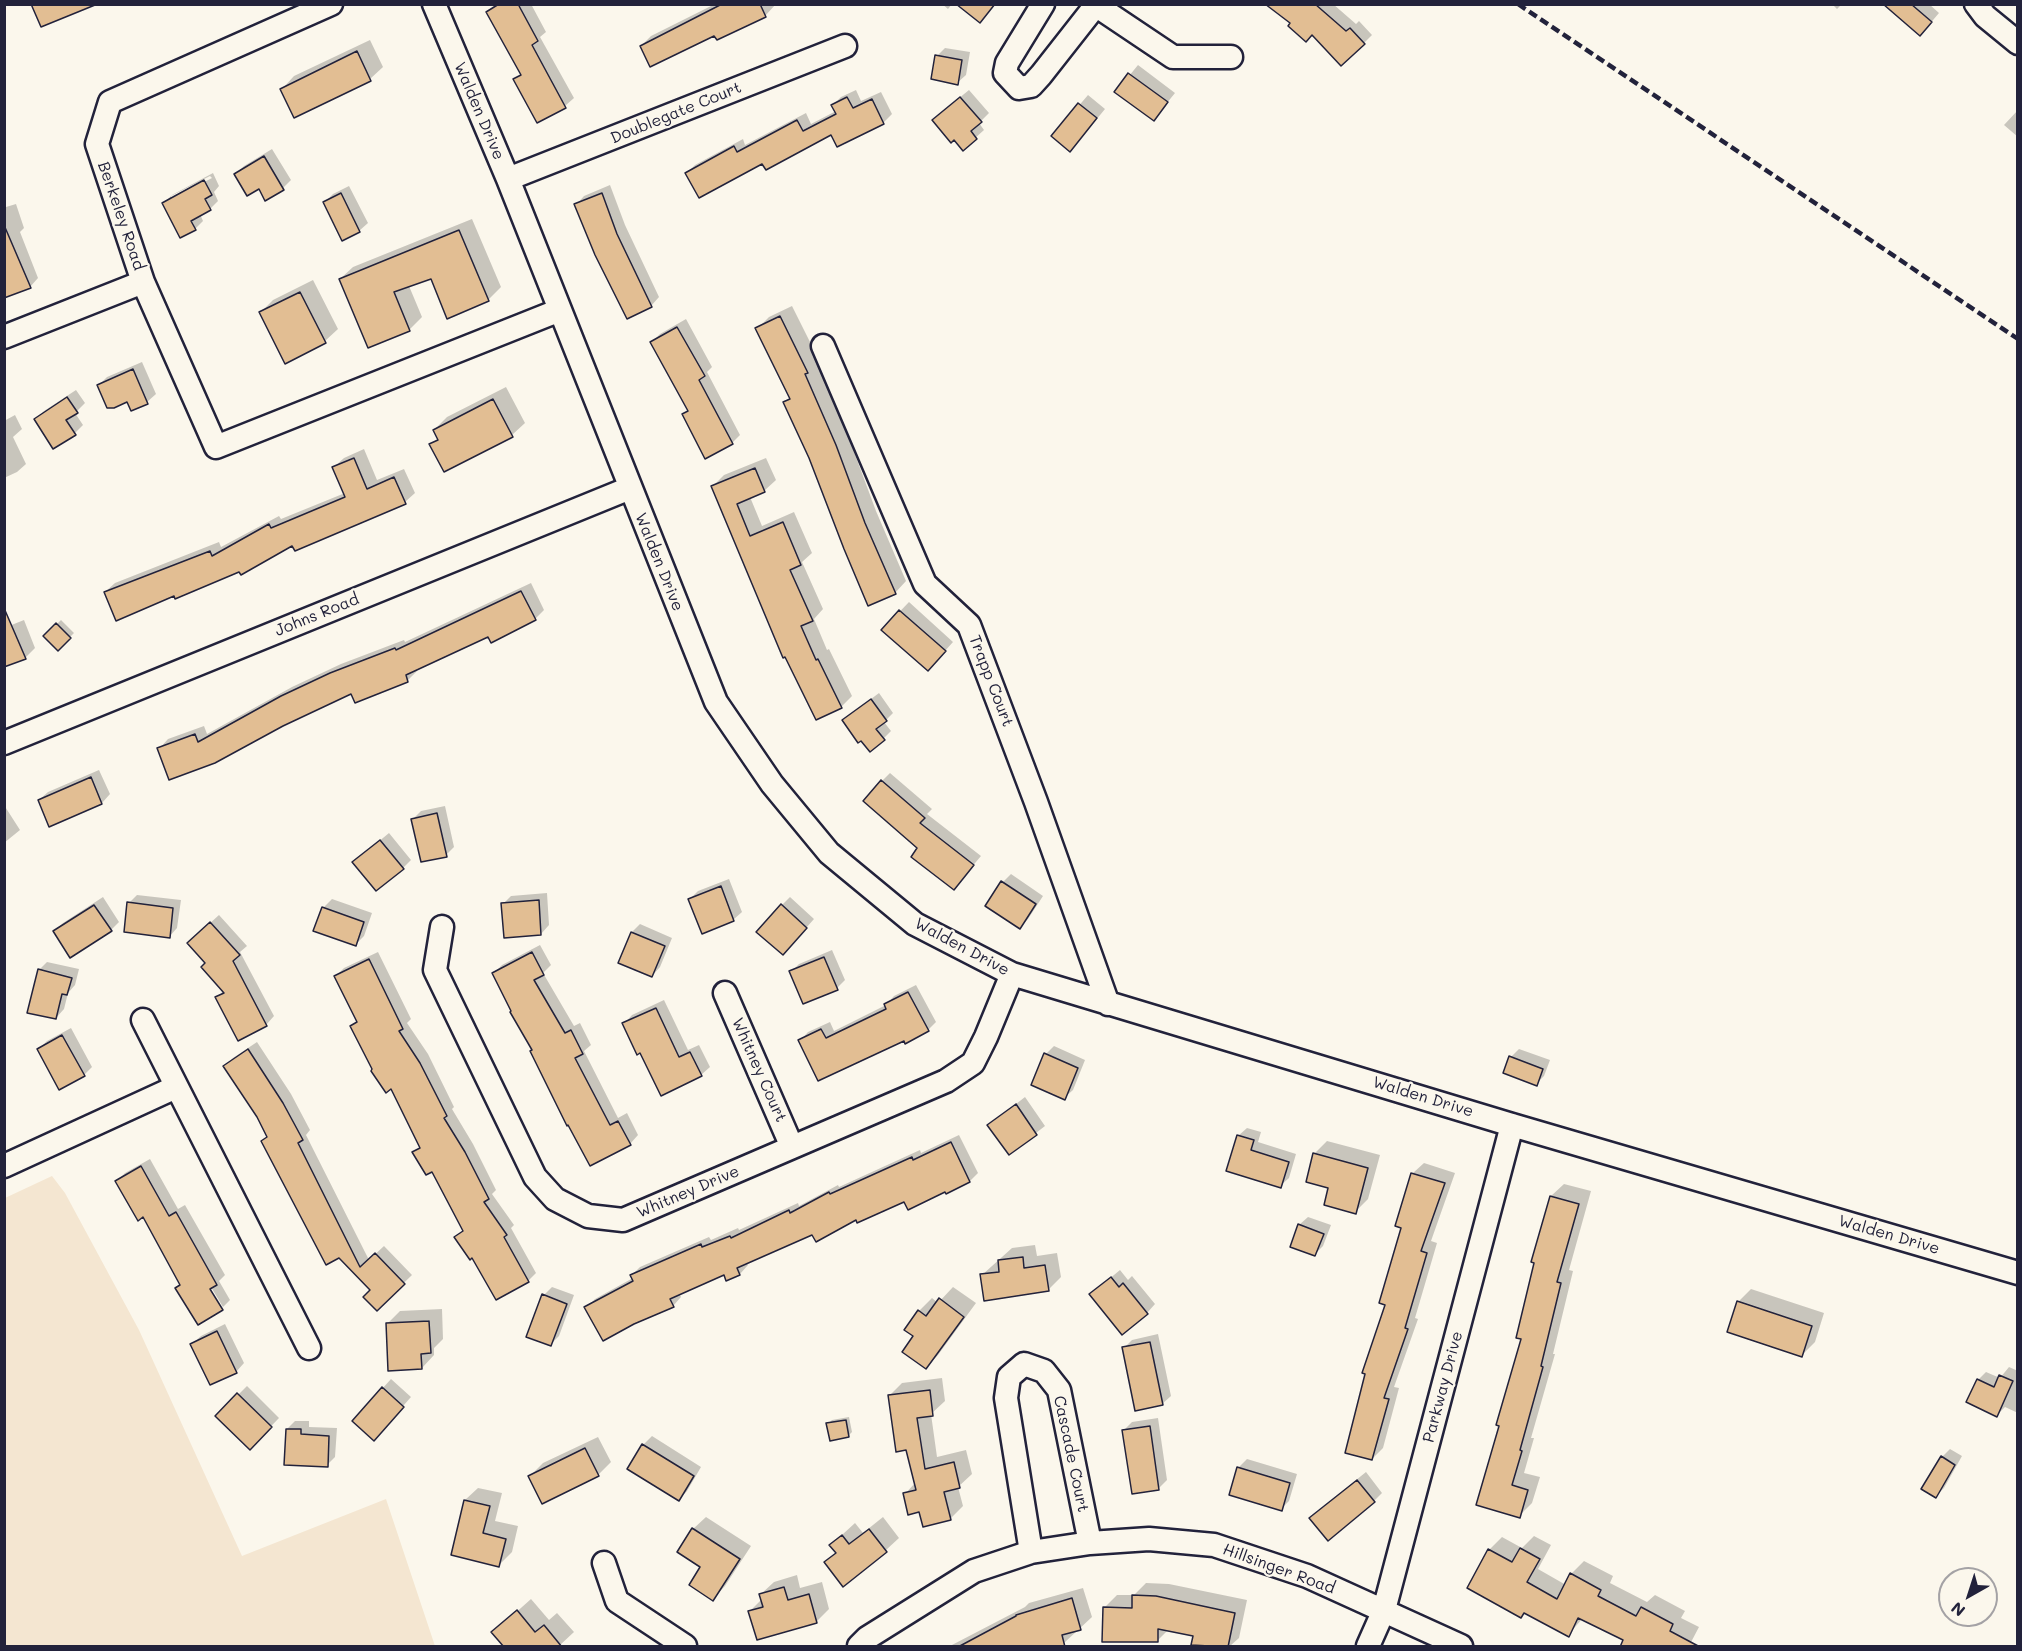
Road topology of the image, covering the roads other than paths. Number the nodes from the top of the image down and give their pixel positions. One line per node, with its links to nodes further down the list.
1 (331, 4): 10 (street, Berkeley Road)
2 (434, 4): 9 (street, Walden Drive)
3 (1043, 4): 5 (street)
4 (1976, 4): 6 (street)
5 (1095, 5): 8 (street)
6 (2018, 43)
7 (845, 46): 9 (street, Doublegate Court)
8 (1232, 57)
9 (508, 179): 11 (street, Walden Drive)
10 (143, 282): 11 (street); 12 (street, Berkeley Road)
11 (560, 310): 14 (street, Walden Drive)
12 (4, 337)
13 (823, 346): 19 (street, Trapp Court)
14 (630, 488): 15 (street, Johns Road); 17 (street, Walden Drive)
15 (4, 742)
16 (442, 927): 23 (street, Whitney Drive)
17 (1012, 974): 19 (street, Walden Drive); 23 (street, Whitney Drive)
18 (725, 993): 23 (street, Whitney Court)
19 (1108, 1004): 22 (street, Walden Drive)
20 (143, 1020): 21 (street)
21 (176, 1087): 24 (street); 26 (street)
22 (1512, 1125): 25 (street, Walden Drive); 30 (street, Parkway Drive)
23 (792, 1147)
24 (4, 1166)
25 (2018, 1273)
26 (309, 1348)
27 (1090, 1543): 28 (street, Hillsinger Road); 28 (street, Cascade Court); 30 (street, Hillsinger Road)
28 (1031, 1552): 32 (street, Hillsinger Road)
29 (604, 1563): 31 (street)
30 (1384, 1610): 33 (street, Parkway Drive); 34 (street, Hillsinger Road)
31 (685, 1647)
32 (859, 1647)
33 (1368, 1647)
34 (1461, 1647)

